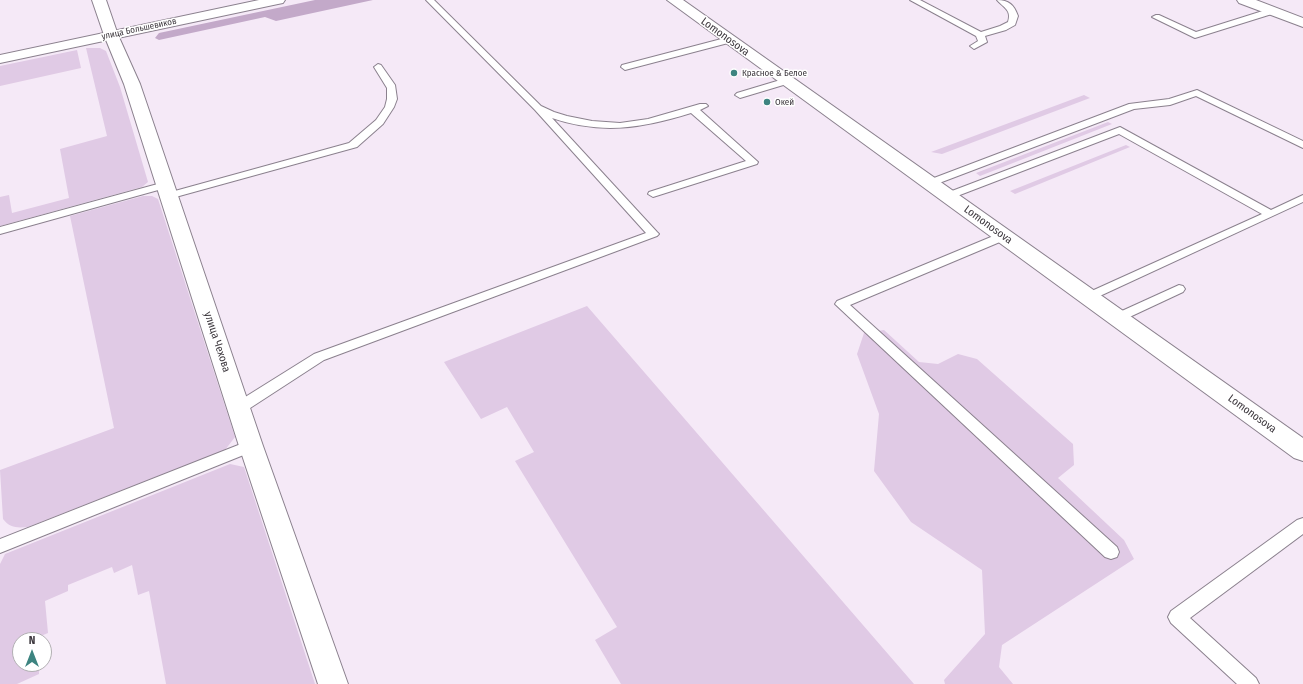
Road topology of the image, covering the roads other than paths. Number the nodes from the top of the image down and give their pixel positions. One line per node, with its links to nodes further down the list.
1 (99, 0): 11 (street, улица Чехова)
2 (278, 0): 11 (street, улица Большевиков)
3 (430, 0): 21 (lane)
4 (674, 0): 13 (street, Lomonosova)
5 (914, 0): 12 (lane)
6 (1001, 0): 12 (lane)
7 (1244, 0): 8 (street)
8 (1272, 11): 9 (lane); 10 (street)
9 (1156, 17)
10 (1303, 24)
11 (111, 35): 15 (street, улица Большевиков); 25 (street, улица Чехова)
12 (980, 35): 14 (lane)
13 (729, 40): 17 (lane); 18 (street, Lomonosova)
14 (974, 46)
15 (0, 59)
16 (378, 67): 25 (lane)
17 (625, 67)
18 (787, 81): 19 (lane); 24 (street, Lomonosova)
19 (740, 95)
20 (703, 106): 22 (lane)
21 (538, 108): 22 (lane); 35 (lane)
22 (693, 109): 26 (lane)
23 (1303, 145): 24 (lane)
24 (930, 183): 27 (street, Lomonosova)
25 (166, 190): 30 (lane); 35 (street, улица Чехова)
26 (653, 194)
27 (948, 196): 29 (lane); 31 (street, Lomonosova)
28 (1303, 198): 29 (lane)
29 (1271, 214): 33 (lane)
30 (0, 230)
31 (1003, 236): 33 (street, Lomonosova); 40 (lane)
32 (1179, 289): 34 (lane)
33 (1089, 297): 34 (street, Lomonosova)
34 (1117, 318): 37 (street, Lomonosova)
35 (239, 408): 36 (street, улица Чехова)
36 (251, 446): 39 (lane); 41 (street, улица Чехова)
37 (1303, 451)
38 (1303, 525): 42 (lane)
39 (0, 546)
40 (1111, 552)
41 (333, 684)
42 (1250, 684)

